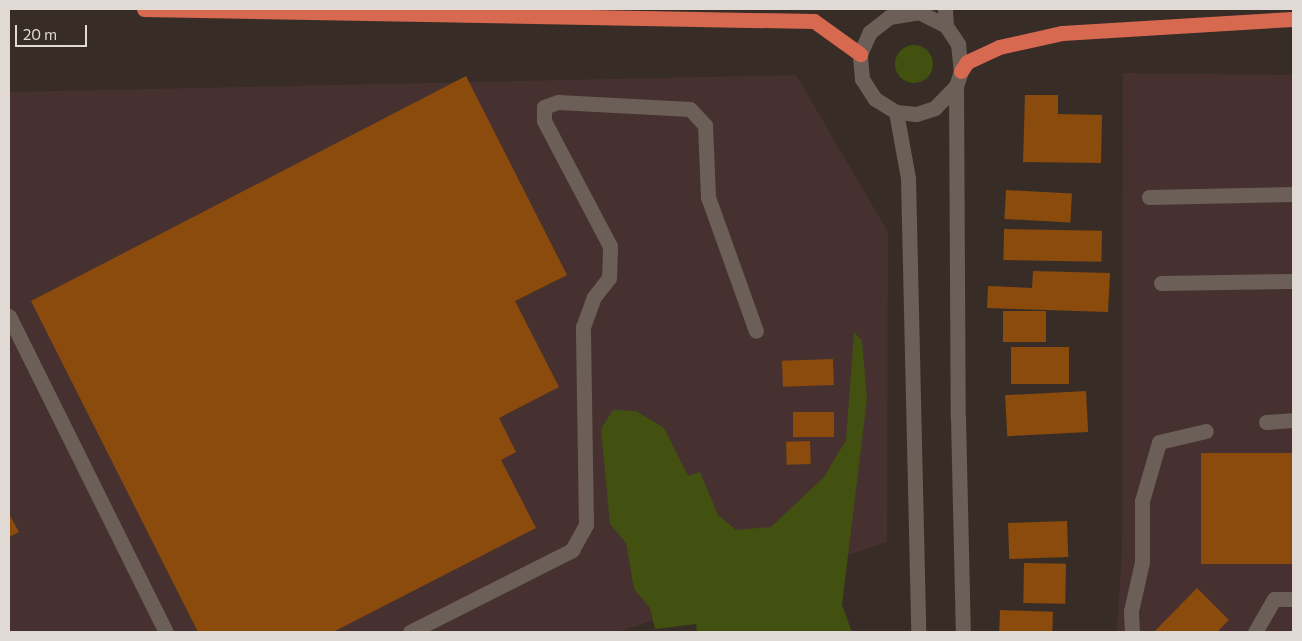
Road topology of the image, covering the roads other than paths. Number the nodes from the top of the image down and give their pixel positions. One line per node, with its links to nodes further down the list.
1 (144, 9): 6 (highway)
2 (945, 9): 5 (street)
3 (891, 13): 5 (street); 6 (street)
4 (1293, 19): 7 (highway)
5 (946, 26): 7 (street)
6 (860, 54): 9 (street)
7 (961, 71): 8 (street)
8 (956, 86): 9 (street); 23 (street)
9 (896, 112): 22 (street)
10 (1293, 194): 11 (street)
11 (1149, 197)
12 (1293, 281): 13 (street)
13 (1161, 283)
14 (9, 316): 20 (street)
15 (756, 332): 21 (street)
16 (1293, 420): 17 (street)
17 (1266, 422)
18 (1206, 431): 24 (street)
19 (1293, 599): 25 (street)
20 (166, 632)
21 (410, 632)
22 (918, 632)
23 (963, 632)
24 (1132, 632)
25 (1256, 632)

